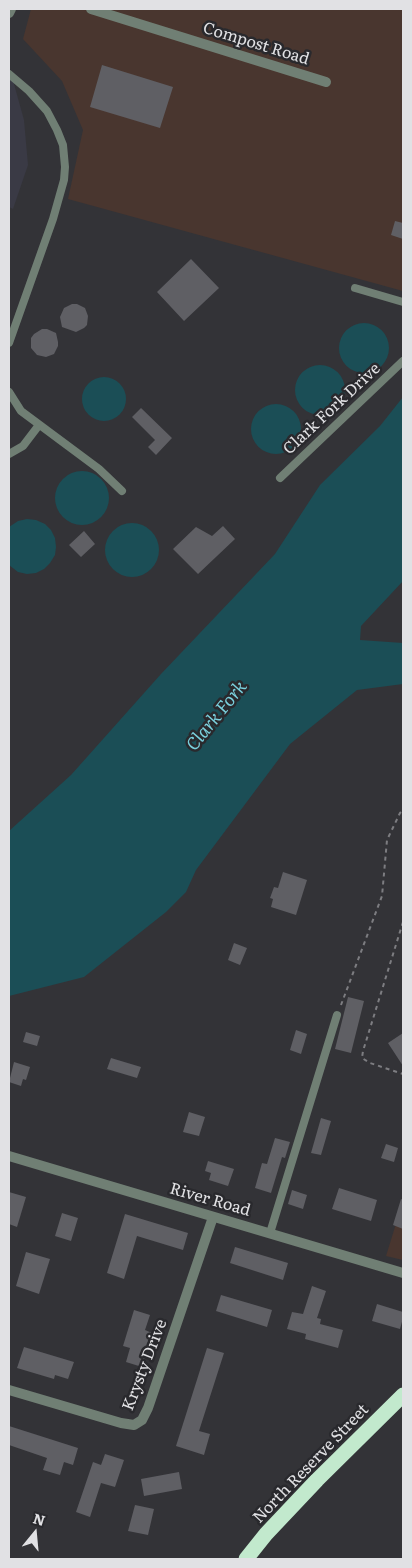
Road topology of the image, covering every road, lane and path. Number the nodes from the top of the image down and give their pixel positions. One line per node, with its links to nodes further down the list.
1 (11, 9): 3 (street)
2 (91, 9): 5 (street, Compost Road)
3 (9, 13)
4 (9, 74): 8 (lane)
5 (326, 82)
6 (355, 288): 7 (lane)
7 (403, 302)
8 (9, 342)
9 (403, 361): 13 (lane, Clark Fork Drive)
10 (9, 392): 11 (lane)
11 (39, 425): 12 (lane); 14 (lane)
12 (9, 454)
13 (280, 478)
14 (122, 491)
15 (403, 810): 17 (path)
16 (403, 922): 18 (path)
17 (337, 1015): 21 (lane)
18 (403, 1074)
19 (9, 1156): 20 (street, River Road)
20 (212, 1217): 21 (street, River Road); 23 (street, Krysty Drive)
21 (270, 1234): 22 (street, River Road)
22 (403, 1273)
23 (9, 1390)
24 (403, 1395): 25 (highway, North Reserve Street)
25 (246, 1559)

